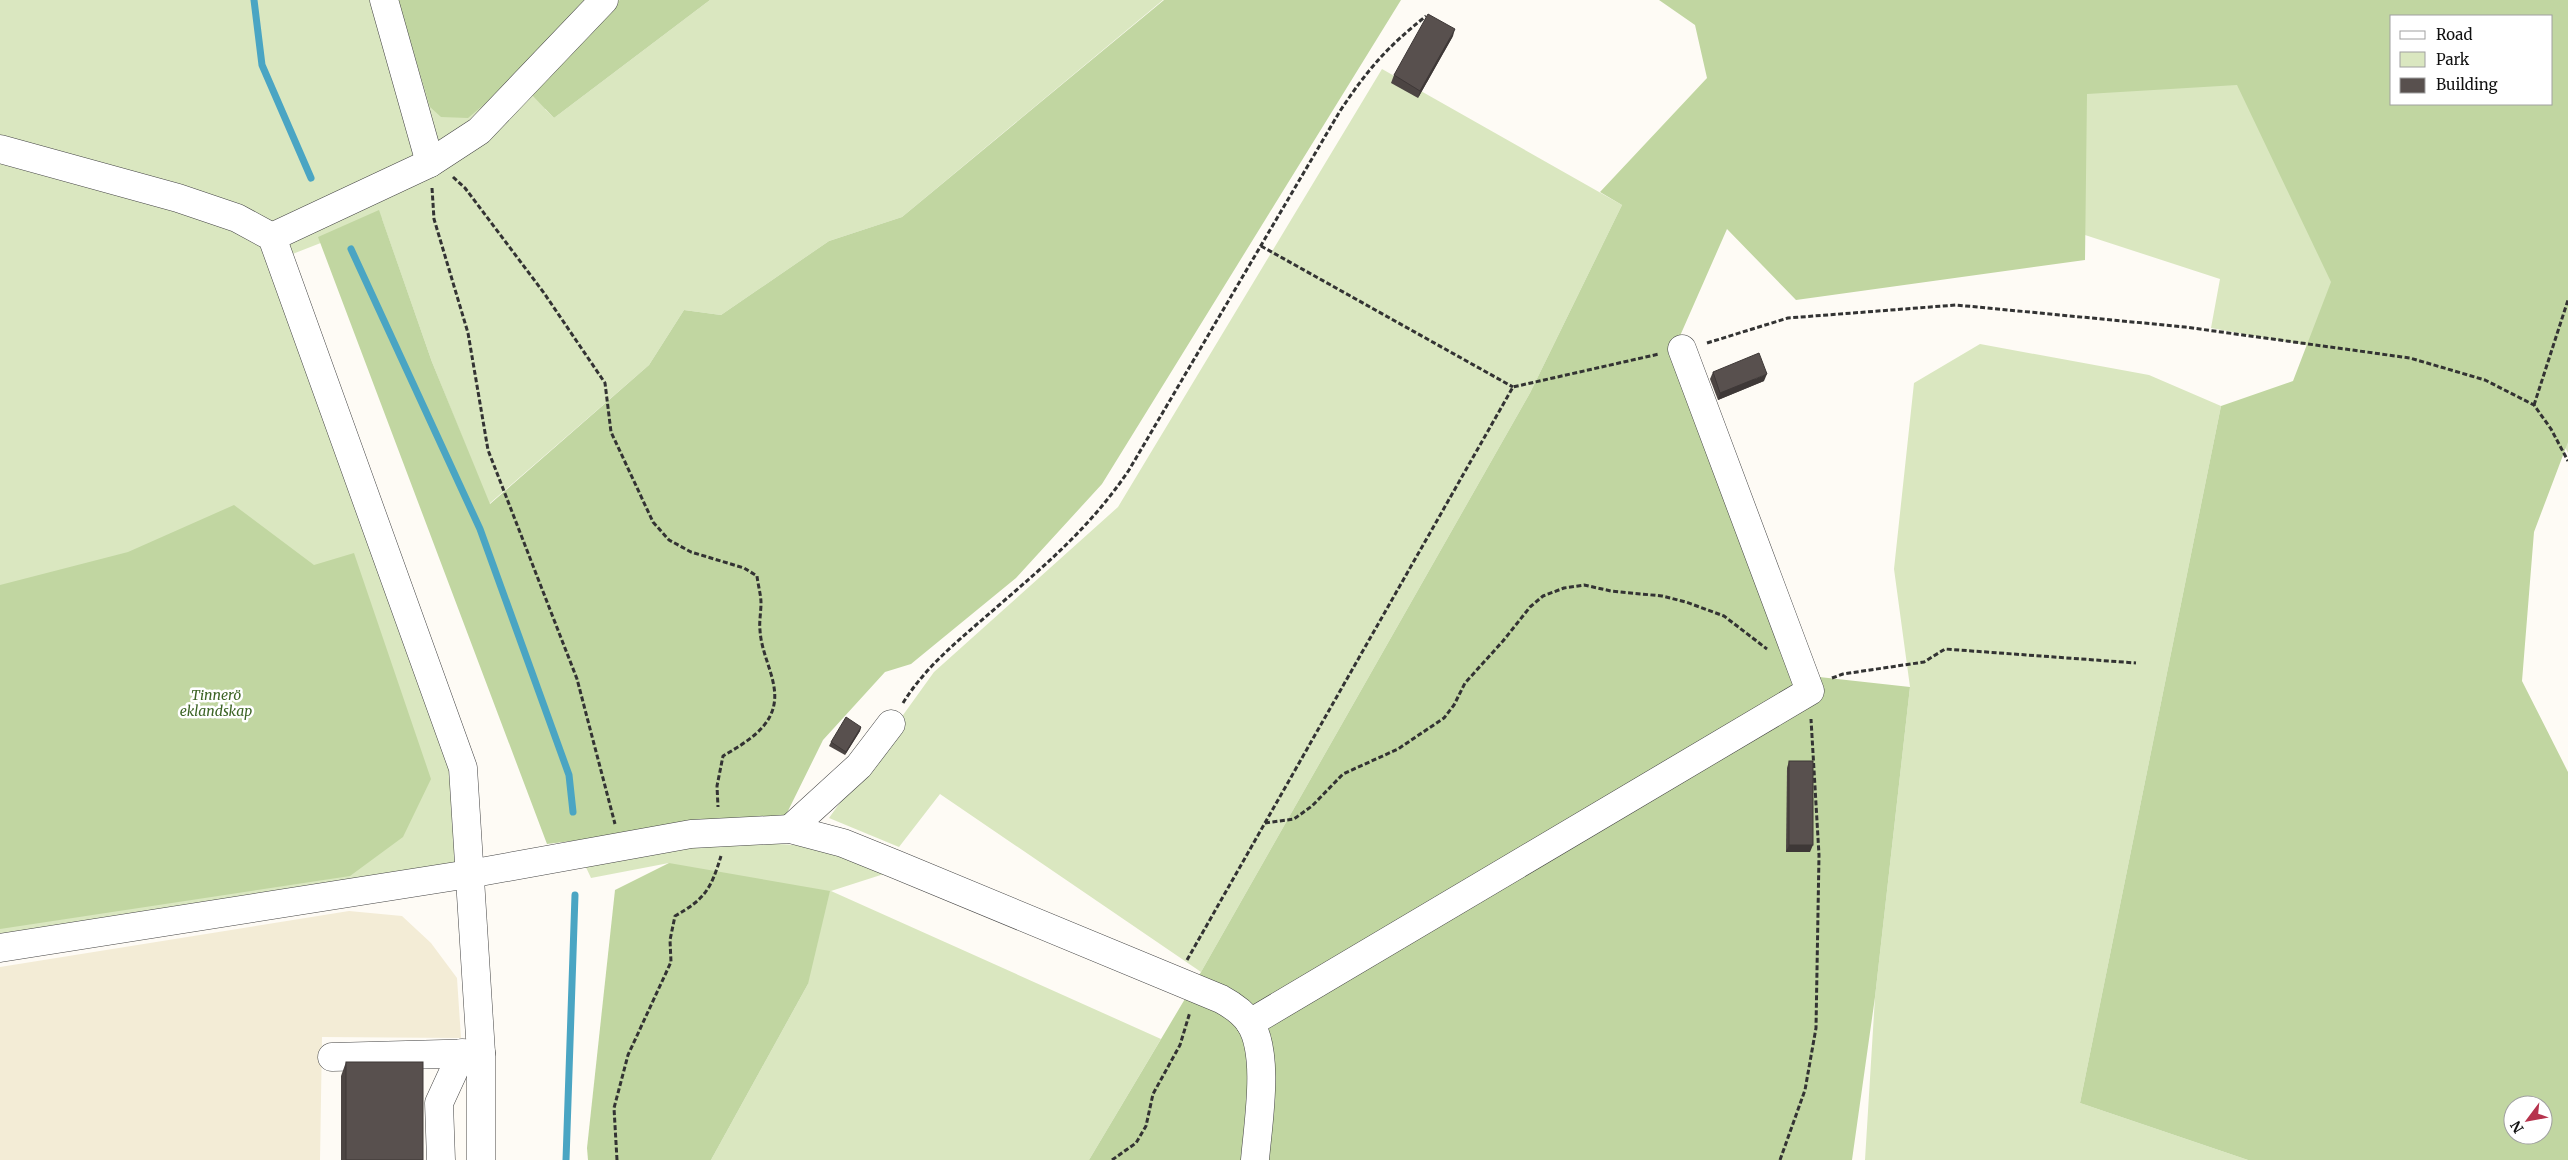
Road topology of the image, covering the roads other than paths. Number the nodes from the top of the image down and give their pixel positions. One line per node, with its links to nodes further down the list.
1 (384, 0): 4 (street)
2 (604, 0): 4 (street)
3 (0, 149): 5 (street)
4 (432, 162): 5 (street)
5 (272, 237): 9 (street)
6 (1682, 349): 11 (street)
7 (891, 724): 8 (street)
8 (790, 829): 9 (street); 11 (street)
9 (469, 874): 10 (street); 12 (street)
10 (0, 948)
11 (1250, 1023): 16 (street)
12 (471, 1053): 13 (street); 14 (street); 15 (street)
13 (332, 1057)
14 (441, 1160)
15 (481, 1160)
16 (1255, 1160)

